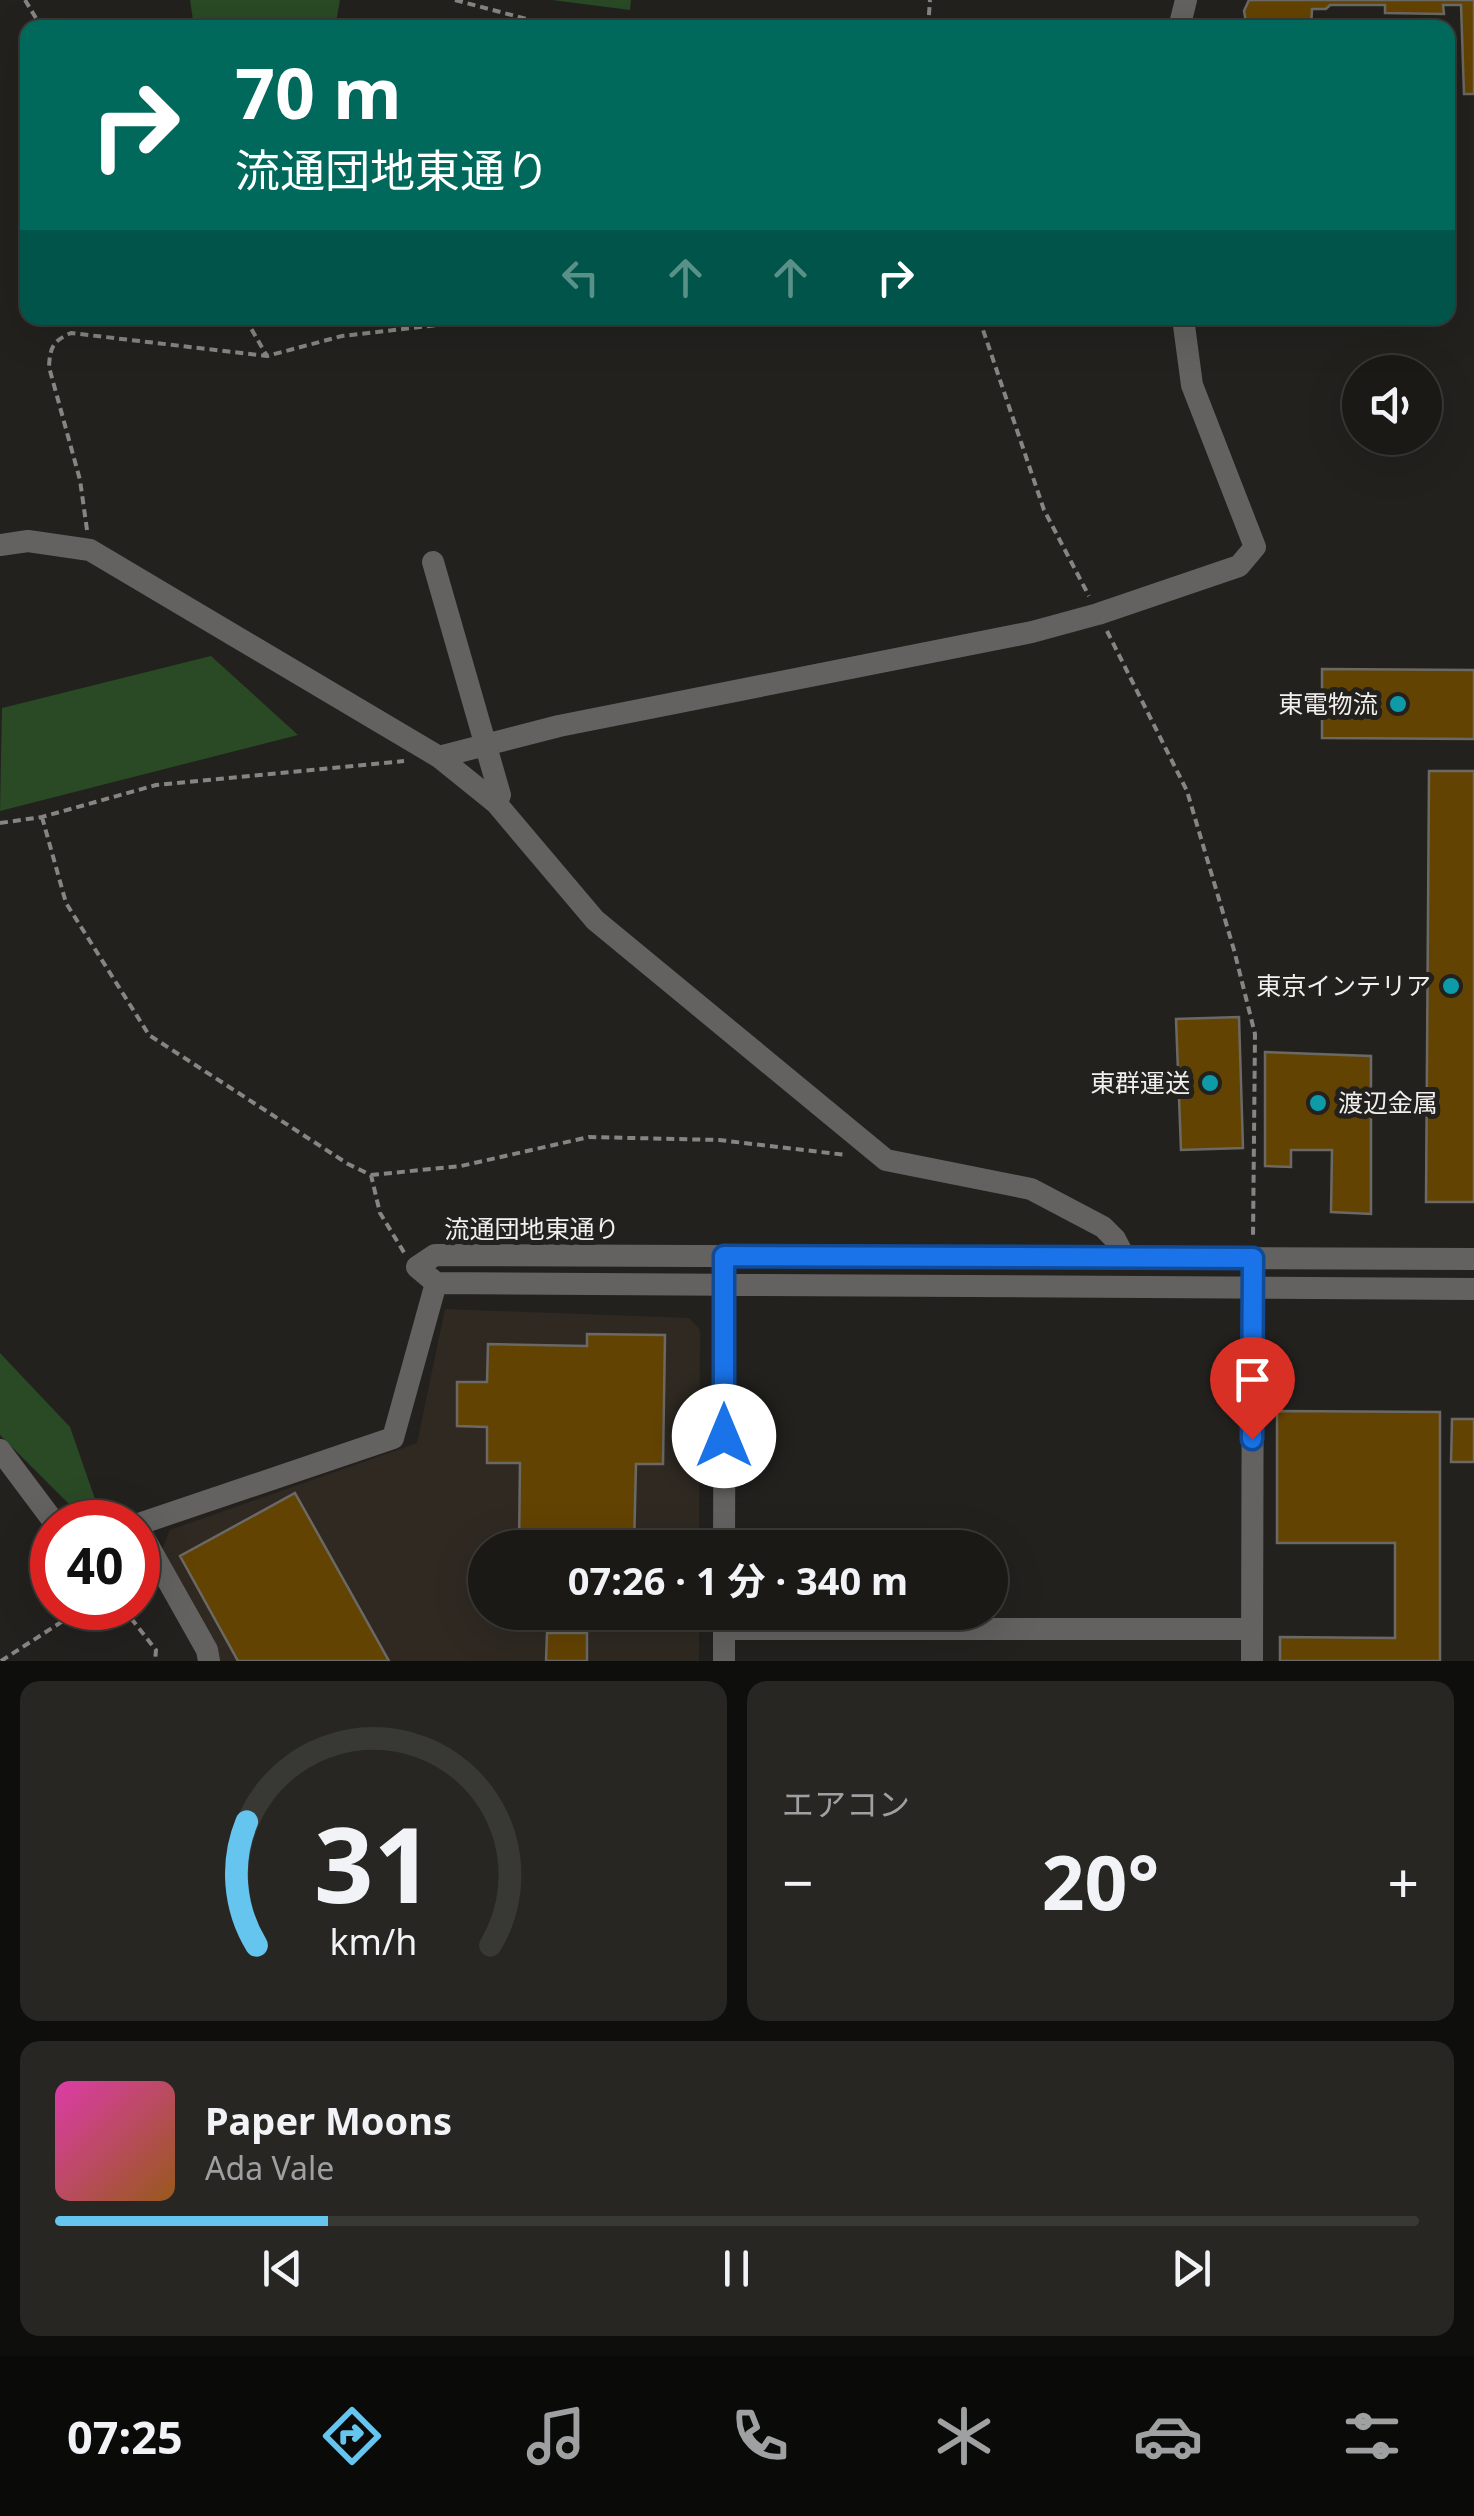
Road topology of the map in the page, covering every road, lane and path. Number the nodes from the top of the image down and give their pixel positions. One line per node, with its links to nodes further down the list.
1 (455, 0): 2 (path)
2 (530, 20)
3 (249, 325): 7 (path)
4 (437, 325): 7 (path)
5 (981, 325): 11 (path)
6 (1184, 325): 11 (street)
7 (268, 356): 9 (path)
8 (0, 545): 9 (street)
9 (90, 550): 13 (street)
10 (433, 562): 12 (street)
11 (1098, 614): 12 (street); 21 (path)
12 (487, 747): 13 (street); 14 (street)
13 (438, 758): 14 (street); 15 (path)
14 (496, 804): 20 (street)
15 (42, 817): 16 (path); 18 (path)
16 (0, 823)
17 (852, 1155): 18 (path)
18 (370, 1175): 23 (path)
19 (724, 1256): 20 (street, 流通団地東通り); 23 (street, 流通団地東通り); 25 (street)
20 (1125, 1258): 21 (street, 流通団地東通り)
21 (1253, 1258): 22 (street, 流通団地東通り); 26 (street)
22 (1474, 1260)
23 (417, 1266): 24 (street, 流通団地東通り)
24 (436, 1284): 25 (street); 38 (street)
25 (725, 1287): 26 (street); 30 (street)
26 (1252, 1288): 27 (street); 32 (street)
27 (1474, 1289)
28 (0, 1450): 29 (street)
29 (38, 1500)
30 (724, 1530)
31 (1008, 1625): 32 (street)
32 (1252, 1629): 40 (street)
33 (49, 1630): 36 (path)
34 (140, 1630): 37 (path)
35 (724, 1630): 39 (street)
36 (1, 1661)
37 (155, 1661)
38 (210, 1661)
39 (724, 1661)
40 (1252, 1661)

